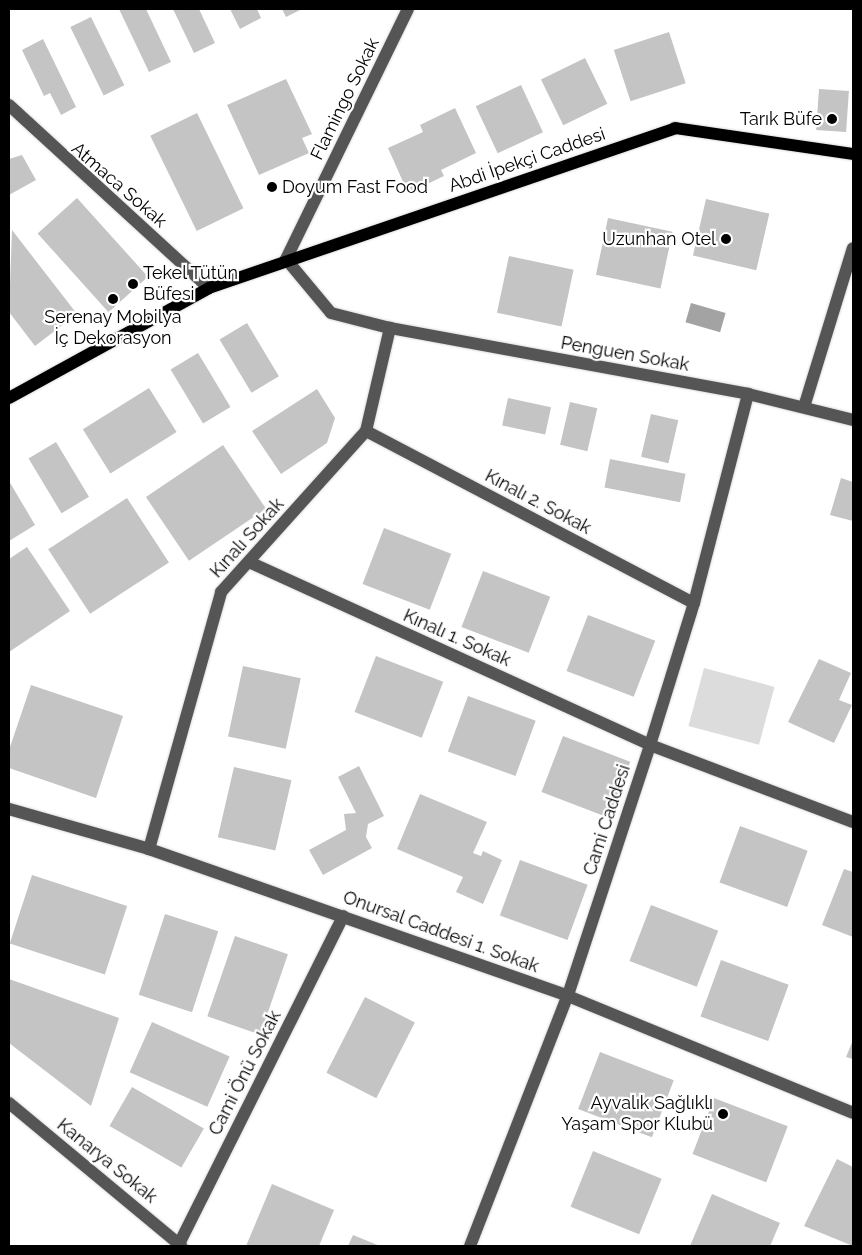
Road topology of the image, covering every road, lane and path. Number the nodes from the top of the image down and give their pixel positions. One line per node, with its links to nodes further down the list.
1 (408, 9): 5 (street, Flamingo Sokak)
2 (9, 105): 6 (street, Atmaca Sokak)
3 (853, 154): 5 (main road, Abdi İpekçi Caddesi)
4 (853, 248): 10 (street)
5 (286, 259): 6 (main road, Abdi İpekçi Caddesi); 7 (street, Penguen Sokak)
6 (209, 288): 9 (main road, Abdi İpekçi Caddesi)
7 (390, 328): 8 (street, Penguen Sokak); 12 (street, Kınalı Sokak)
8 (748, 394): 10 (street, Penguen Sokak); 14 (street, Cami Caddesi)
9 (9, 398)
10 (804, 407): 11 (street, Penguen Sokak)
11 (853, 420)
12 (366, 431): 13 (street, Kınalı Sokak); 14 (street, Kınalı 2. Sokak)
13 (249, 562): 15 (street, Kınalı 1. Sokak); 18 (street, Kınalı Sokak)
14 (694, 603): 15 (street, Cami Caddesi)
15 (650, 745): 17 (street, Kınalı 1. Sokak); 20 (street, Cami Caddesi)
16 (9, 809): 18 (street, Onursal Caddesi 1. Sokak)
17 (853, 822)
18 (149, 849): 19 (street, Onursal Caddesi 1. Sokak)
19 (343, 916): 20 (street, Onursal Caddesi 1. Sokak); 23 (street, Cami Önü Sokak)
20 (568, 996): 22 (street, Onursal Caddesi 1. Sokak); 24 (street, Cami Caddesi)
21 (9, 1103): 23 (street, Kanarya Sokak)
22 (853, 1113)
23 (180, 1245)
24 (470, 1246)

